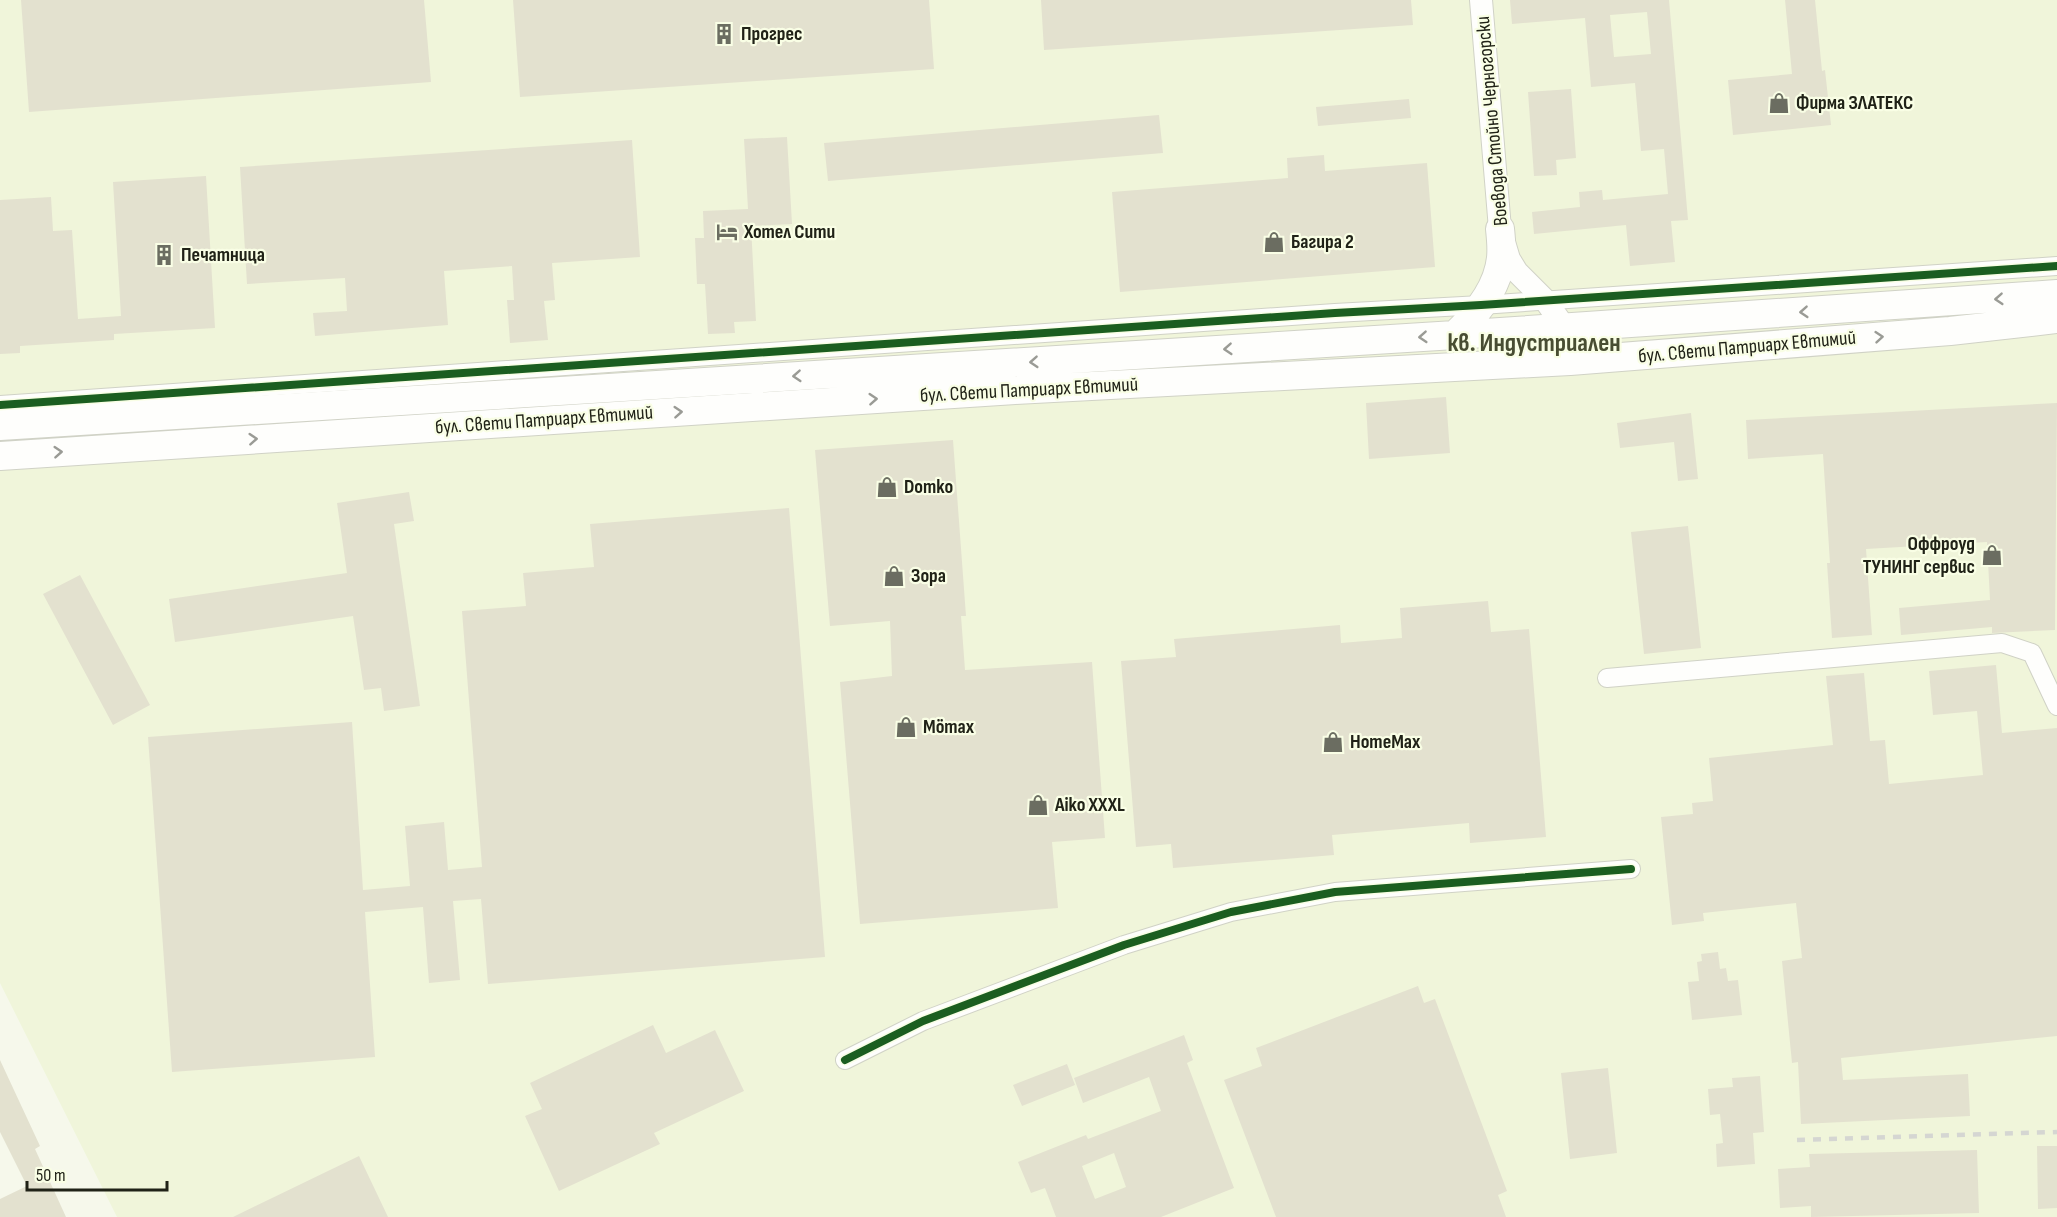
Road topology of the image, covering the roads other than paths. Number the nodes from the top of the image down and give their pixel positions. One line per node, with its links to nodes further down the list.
1 (1481, 0): 2 (street, Воевода Стойно Черногорски)
2 (1500, 229): 5 (street, Воевода Стойно Черногорски); 6 (main road)
3 (2057, 266): 5 (street)
4 (2057, 294): 8 (main road, бул. Свети Патриарх Евтимий, one-way to 8)
5 (1545, 300): 6 (street); 8 (street, Воевода Стойно Черногорски)
6 (1481, 305): 9 (main road); 11 (street)
7 (2057, 320): 10 (main road, бул. Свети Патриарх Евтимий, one-way to 7)
8 (1565, 328): 9 (main road, бул. Свети Патриарх Евтимий); 10 (street)
9 (1455, 335): 12 (main road, бул. Свети Патриарх Евтимий, one-way to 12)
10 (1570, 362): 13 (main road, бул. Свети Патриарх Евтимий, one-way to 10)
11 (0, 405)
12 (0, 426)
13 (0, 456)
14 (1607, 678): 15 (street)
15 (2057, 706)
16 (1631, 869): 17 (street)
17 (845, 1060)

